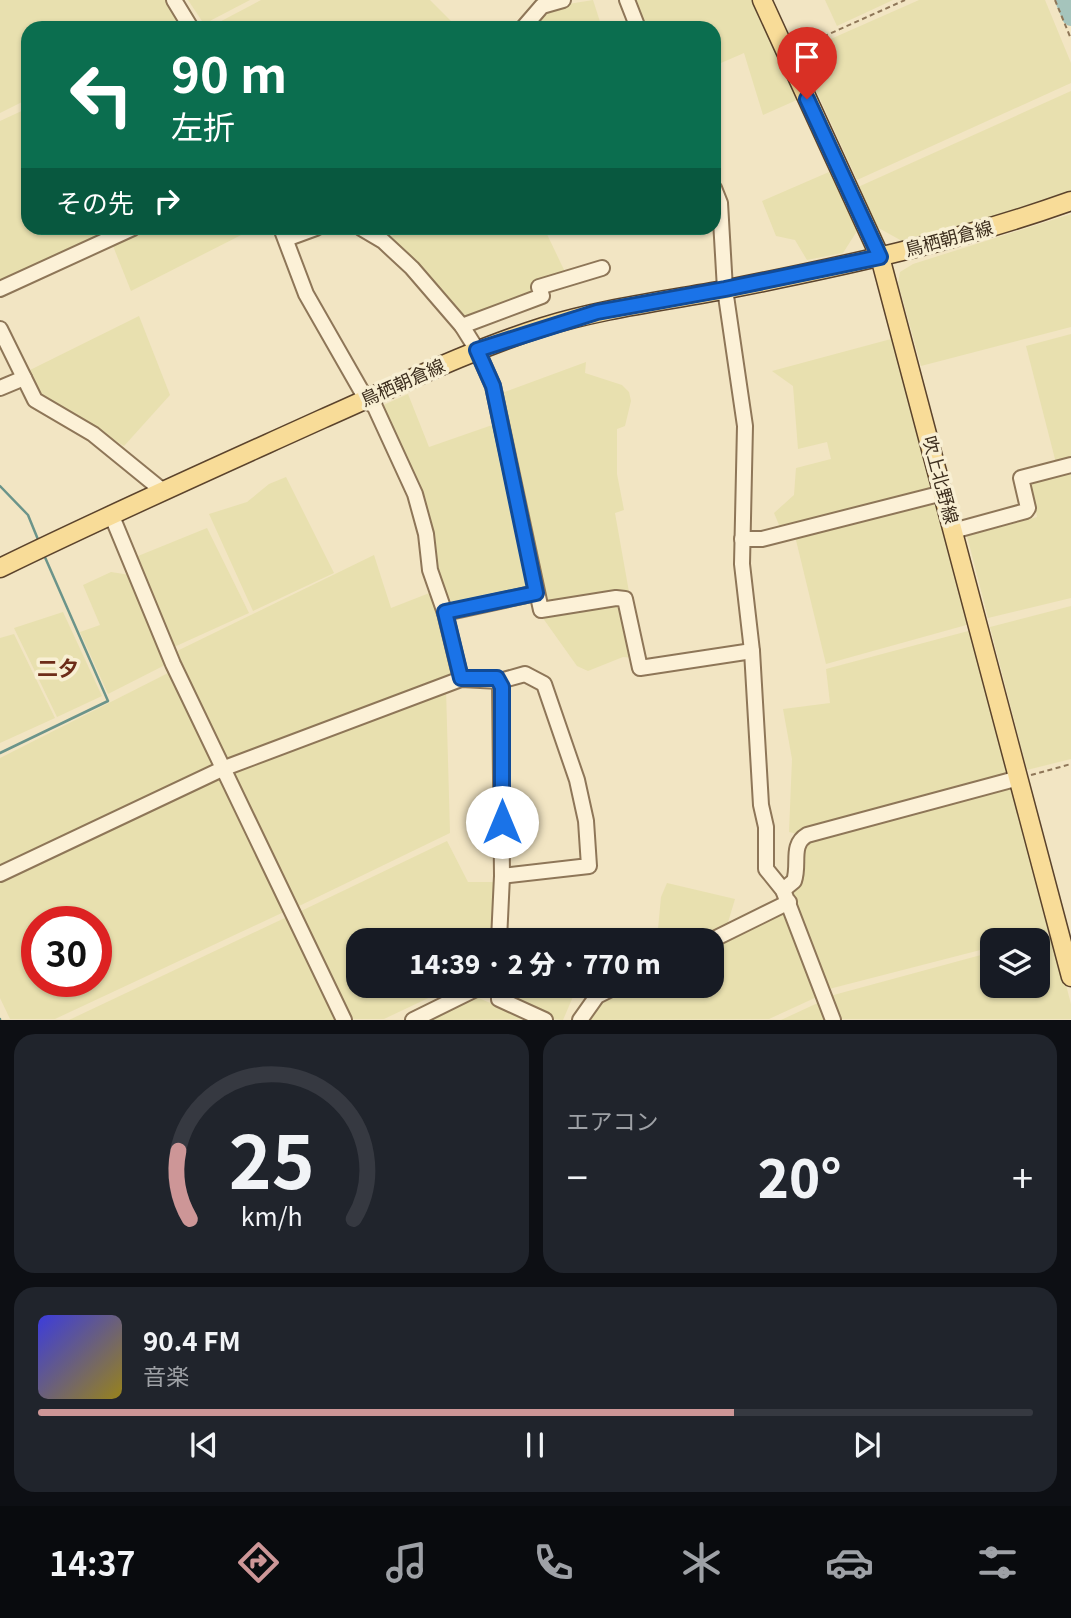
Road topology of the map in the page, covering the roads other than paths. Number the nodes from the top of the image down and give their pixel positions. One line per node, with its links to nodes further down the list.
1 (174, 0): 6 (street)
2 (563, 0): 5 (street)
3 (627, 0): 8 (street)
4 (762, 0): 14 (main road, 吹上北野線)
5 (538, 3): 7 (street)
6 (187, 21)
7 (527, 21)
8 (635, 21)
9 (1071, 201): 14 (main road, 鳥栖朝倉線)
10 (721, 220): 17 (street)
11 (119, 235): 16 (street)
12 (284, 235): 23 (street)
13 (373, 235): 18 (street)
14 (880, 257): 17 (main road, 鳥栖朝倉線); 26 (main road, 吹上北野線)
15 (602, 268): 18 (street)
16 (0, 289)
17 (725, 289): 20 (main road, 鳥栖朝倉線); 29 (street)
18 (462, 326): 20 (street)
19 (0, 328): 21 (street)
20 (477, 350): 23 (main road, 鳥栖朝倉線); 31 (street)
21 (23, 378): 22 (street); 25 (street)
22 (0, 388)
23 (366, 399): 25 (main road, 鳥栖朝倉線); 32 (street)
24 (1071, 465): 28 (street)
25 (163, 491): 27 (main road, 鳥栖朝倉線)
26 (943, 493): 28 (main road, 吹上北野線); 29 (street)
27 (111, 514): 30 (main road, 鳥栖朝倉線); 36 (street)
28 (953, 531): 37 (main road, 吹上北野線)
29 (742, 539): 33 (street)
30 (0, 568)
31 (536, 593): 32 (street); 33 (street)
32 (445, 612): 34 (street)
33 (752, 651): 40 (street)
34 (461, 678): 35 (street); 36 (street)
35 (500, 681): 39 (street); 39 (street)
36 (222, 769): 38 (street); 47 (street)
37 (1019, 778): 40 (street); 43 (main road, 吹上北野線)
38 (0, 874)
39 (502, 876): 41 (street)
40 (786, 896): 42 (street); 51 (street)
41 (500, 928)
42 (724, 933)
43 (1071, 977)
44 (458, 998): 48 (street)
45 (499, 998): 49 (street)
46 (596, 998): 50 (street)
47 (344, 1020)
48 (413, 1020)
49 (545, 1020)
50 (580, 1020)
51 (833, 1020)

